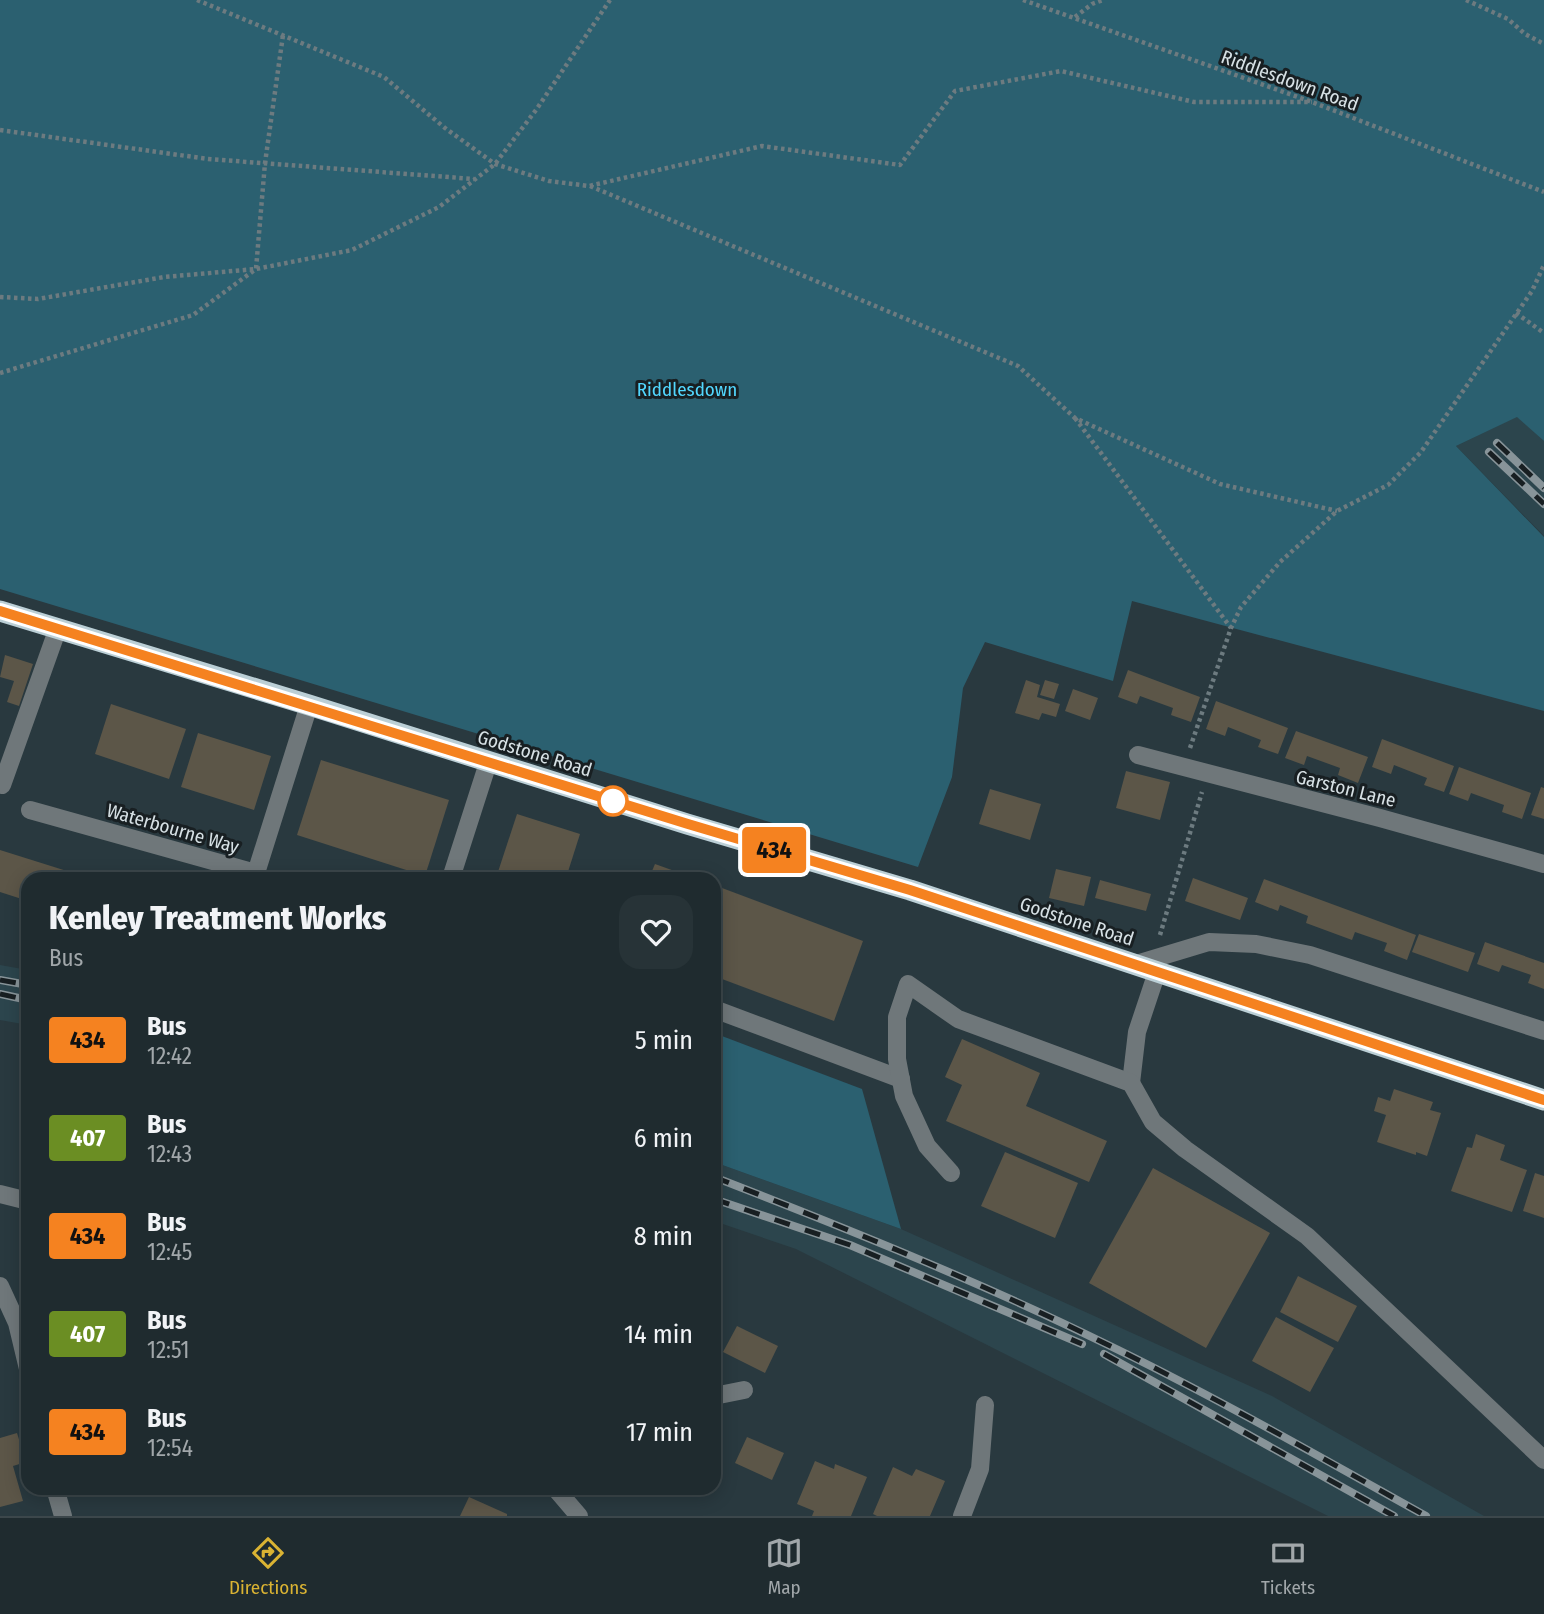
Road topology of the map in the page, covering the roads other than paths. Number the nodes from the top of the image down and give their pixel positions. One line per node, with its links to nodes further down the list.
1 (0, 611): 2 (highway, Godstone Road)
2 (58, 628): 3 (highway, Godstone Road); 6 (street)
3 (309, 705): 5 (highway, Godstone Road); 10 (street, Waterbourne Way)
4 (1138, 755): 8 (street, Garston Lane)
5 (488, 763): 11 (street); 12 (highway, Godstone Road)
6 (2, 785)
7 (30, 810): 9 (street, Waterbourne Way)
8 (1544, 864)
9 (252, 872)
10 (256, 872)
11 (453, 872)
12 (1149, 965): 14 (street, Godstone Road); 16 (street); 17 (highway, Godstone Road)
13 (721, 1012): 15 (street)
14 (1544, 1031)
15 (901, 1079): 16 (street); 18 (street)
16 (1131, 1083): 26 (street)
17 (1544, 1100)
18 (951, 1173)
19 (0, 1194): 20 (street)
20 (21, 1199)
21 (0, 1286): 22 (street)
22 (21, 1340)
23 (744, 1390): 24 (street)
24 (721, 1395)
25 (985, 1405): 31 (street)
26 (1544, 1460)
27 (57, 1495): 29 (street)
28 (561, 1495): 30 (street)
29 (63, 1516)
30 (579, 1516)
31 (962, 1516)

